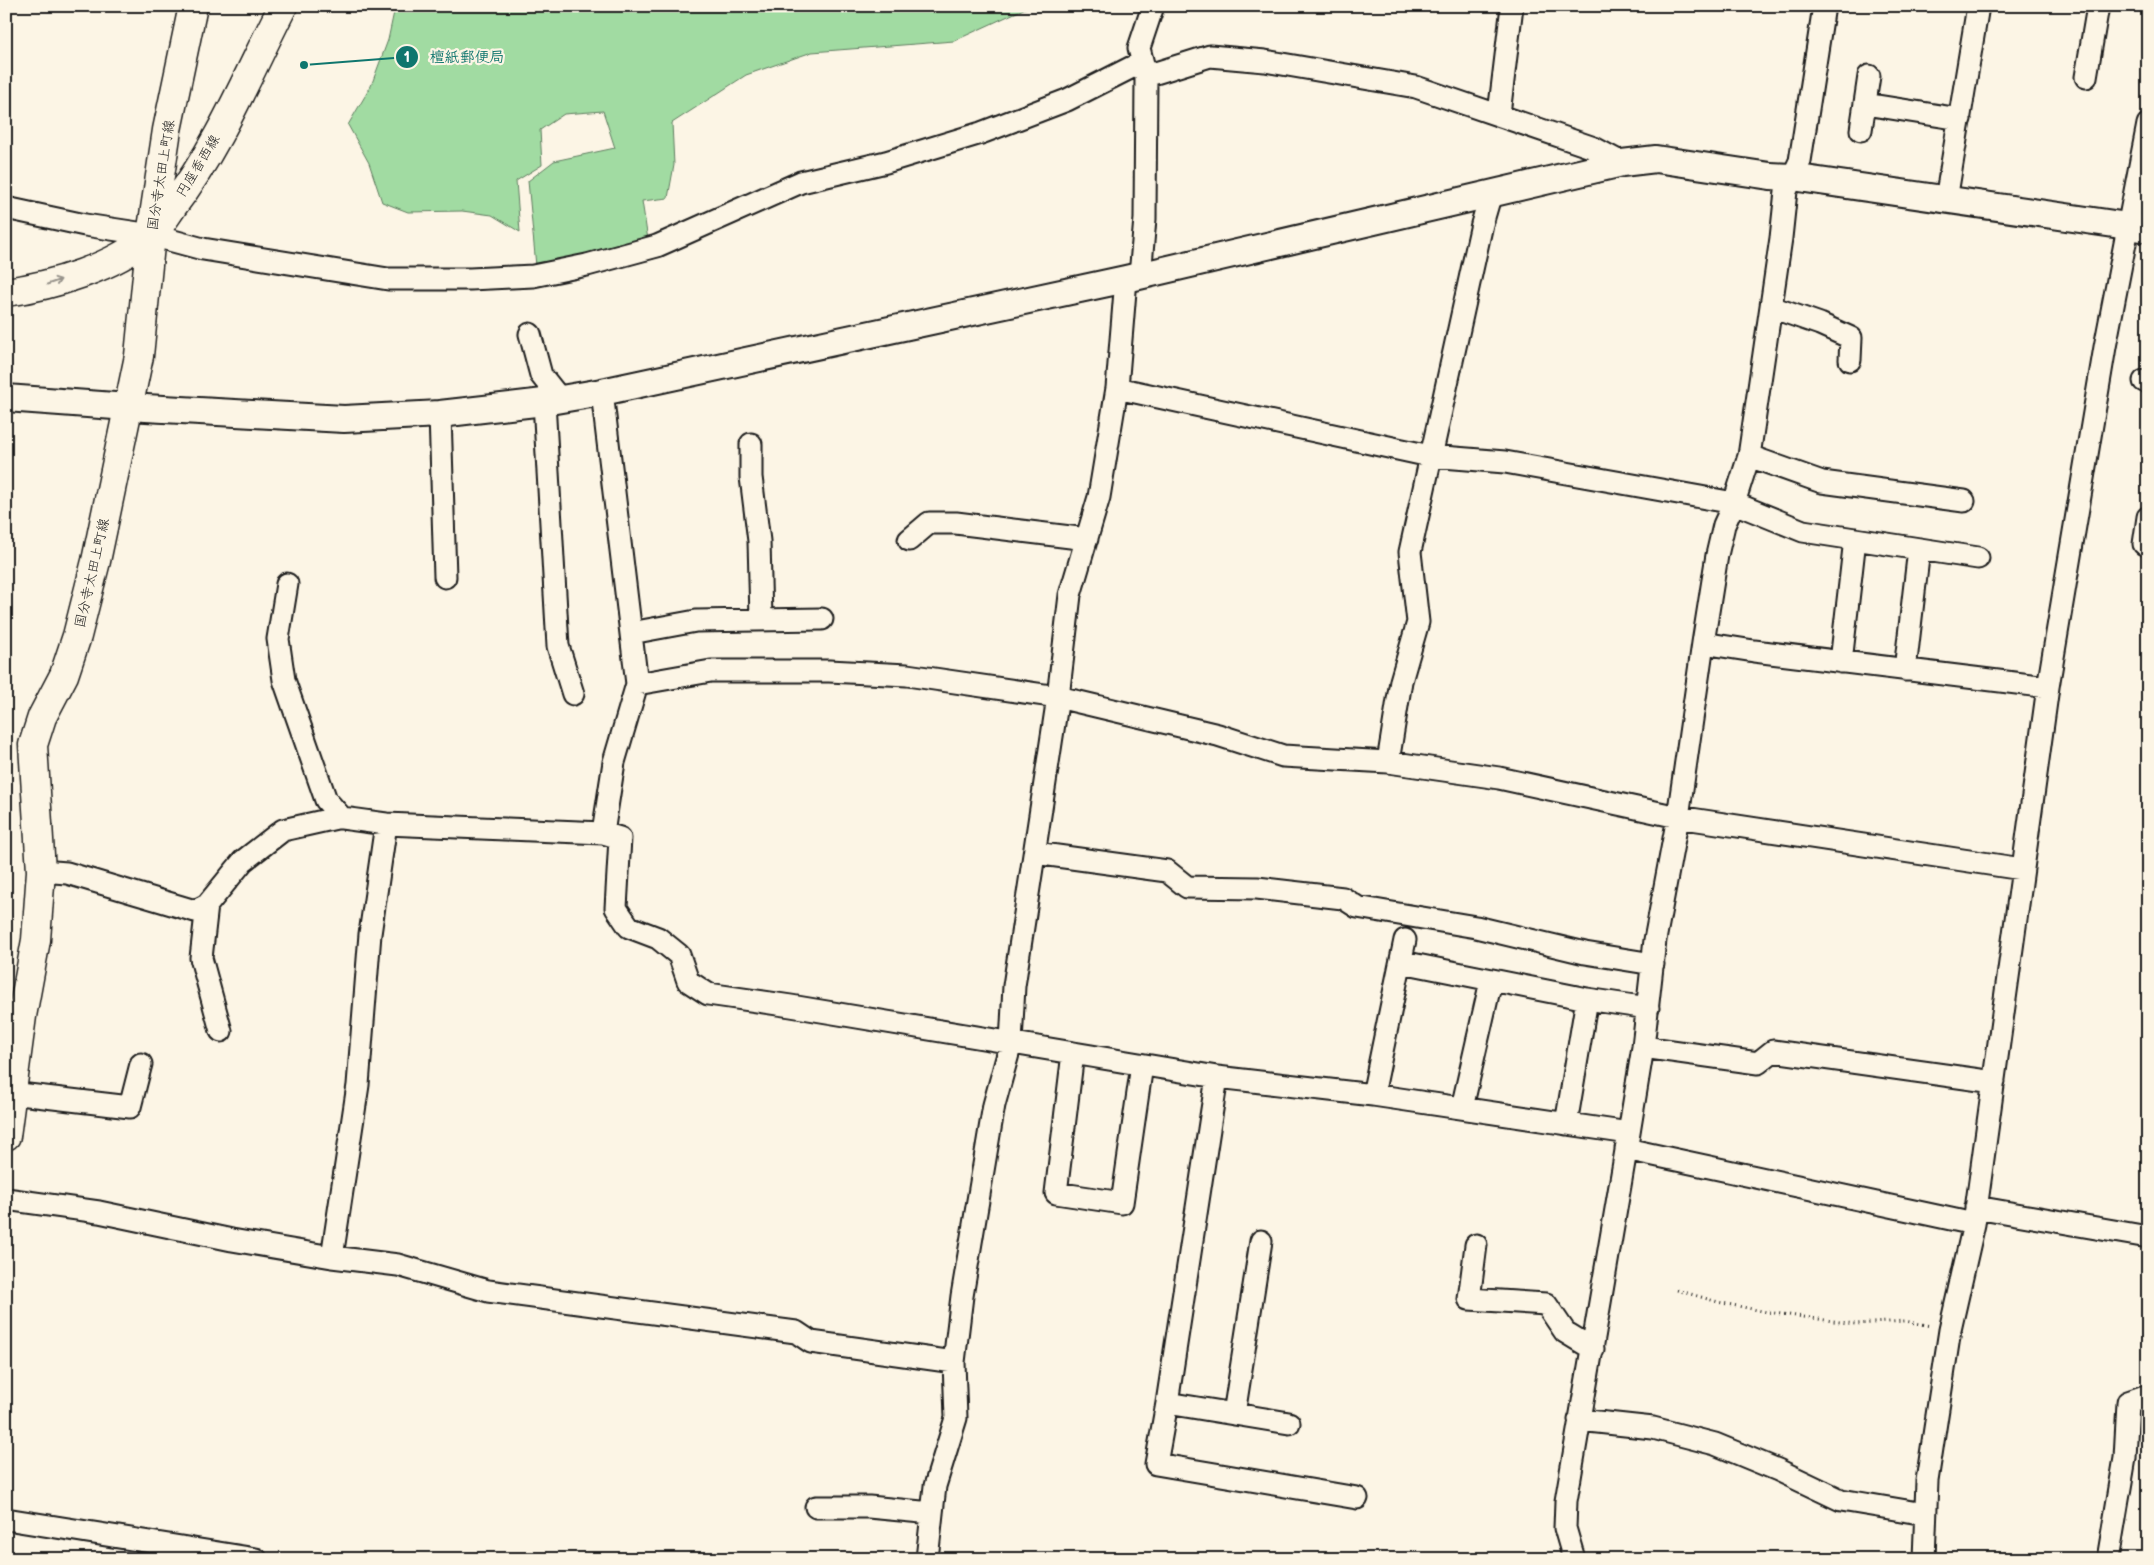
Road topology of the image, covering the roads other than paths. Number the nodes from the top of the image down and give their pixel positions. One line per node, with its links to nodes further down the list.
1 (194, 6): 22 (main road, 国分寺太田上町線)
2 (283, 6): 22 (main road, 円座香西線)
3 (1153, 6): 8 (street)
4 (1512, 6): 12 (street)
5 (1824, 6): 17 (street)
6 (1978, 6): 13 (street)
7 (2098, 6): 10 (street)
8 (1144, 69): 12 (street); 22 (street); 23 (street)
9 (1869, 76): 11 (street)
10 (2086, 77)
11 (1865, 104): 13 (street); 15 (street)
12 (1499, 114): 16 (street)
13 (1960, 119): 19 (street)
14 (2148, 124): 21 (street)
15 (1862, 130)
16 (1622, 163): 17 (street); 18 (street)
17 (1792, 177): 19 (street); 25 (street)
18 (1491, 193): 23 (street); 35 (street)
19 (1946, 200): 21 (street)
20 (6, 208): 22 (street)
21 (2138, 227): 55 (street)
22 (151, 235): 24 (main road, 円座香西線, one-way to 22); 32 (main road, 国分寺太田上町線)
23 (1133, 277): 28 (street); 29 (street)
24 (6, 292)
25 (1771, 307): 27 (street); 36 (street)
26 (530, 334): 31 (street)
27 (1850, 360)
28 (1117, 388): 35 (street); 40 (street)
29 (602, 392): 31 (street); 50 (street)
30 (6, 398): 32 (street)
31 (552, 400): 33 (street); 56 (street)
32 (128, 408): 33 (street); 65 (main road, 国分寺太田上町線)
33 (440, 414): 46 (street)
34 (751, 444): 48 (street)
35 (1430, 456): 38 (street); 58 (street)
36 (1749, 456): 37 (street); 38 (street)
37 (1964, 502)
38 (1734, 503): 41 (street); 51 (street)
39 (2148, 518): 43 (street)
40 (1087, 539): 42 (street); 57 (street)
41 (1855, 539): 44 (street); 52 (street)
42 (909, 540)
43 (2144, 544)
44 (1919, 549): 45 (street); 53 (street)
45 (1978, 558)
46 (445, 577)
47 (287, 584): 59 (street)
48 (761, 619): 49 (street); 50 (street)
49 (822, 619)
50 (630, 633): 54 (street)
51 (1703, 643): 52 (street); 60 (street)
52 (1841, 662): 53 (street)
53 (1905, 670): 55 (street)
54 (637, 684): 57 (street); 62 (street)
55 (2048, 687): 64 (street)
56 (573, 694)
57 (1058, 697): 58 (street); 63 (street)
58 (1388, 762): 60 (street)
59 (341, 817): 61 (street); 66 (street)
60 (1678, 817): 64 (street); 69 (street)
61 (386, 824): 62 (street); 92 (street)
62 (603, 833): 74 (street)
63 (1035, 853): 69 (street); 74 (street)
64 (2022, 869): 80 (street)
65 (41, 871): 66 (street); 81 (main road, 国分寺太田上町線)
66 (207, 905): 73 (street)
67 (1405, 940): 68 (street)
68 (1402, 962): 70 (street); 82 (street)
69 (1653, 964): 72 (street)
70 (1491, 981): 71 (street); 83 (street)
71 (1587, 999): 72 (street); 84 (street)
72 (1648, 1008): 75 (street)
73 (220, 1031)
74 (1011, 1043): 76 (street); 94 (street)
75 (1643, 1046): 80 (street); 86 (street)
76 (1073, 1053): 78 (street); 78 (street)
77 (141, 1064): 81 (street)
78 (1142, 1064): 79 (street)
79 (1217, 1077): 82 (street); 96 (street)
80 (1994, 1082): 88 (street)
81 (11, 1093): 85 (main road, 国分寺太田上町線)
82 (1373, 1095): 83 (street)
83 (1462, 1108): 84 (street)
84 (1566, 1124): 86 (street)
85 (6, 1136)
86 (1628, 1141): 88 (street); 93 (street)
87 (6, 1200): 92 (street)
88 (1975, 1216): 89 (street); 103 (street)
89 (2148, 1237)
90 (1261, 1241): 97 (street)
91 (1476, 1245): 93 (street)
92 (332, 1257): 94 (street)
93 (1593, 1349): 98 (street)
94 (954, 1362): 102 (street)
95 (2148, 1395): 109 (street)
96 (1167, 1403): 97 (street); 100 (street)
97 (1234, 1414): 99 (street)
98 (1579, 1420): 103 (street); 107 (street)
99 (1289, 1422)
100 (1357, 1498)
101 (816, 1507): 102 (street)
102 (932, 1513): 106 (street)
103 (1926, 1514): 108 (street)
104 (6, 1519): 105 (street)
105 (256, 1559)
106 (927, 1559)
107 (1574, 1559)
108 (1924, 1559)
109 (2108, 1559)

